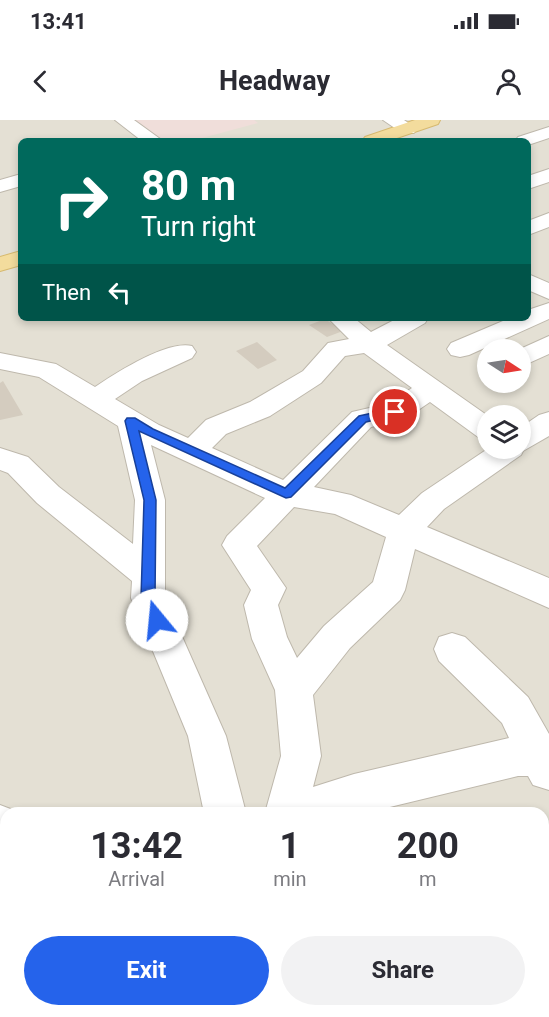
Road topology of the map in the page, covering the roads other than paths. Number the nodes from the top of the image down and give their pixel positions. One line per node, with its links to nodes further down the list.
1 (123, 120): 6 (street)
2 (391, 120): 4 (street)
3 (432, 120): 4 (main road)
4 (408, 129): 7 (main road)
5 (549, 132): 8 (street)
6 (150, 138)
7 (380, 138)
8 (531, 138)
9 (549, 176): 11 (street)
10 (18, 181): 12 (street)
11 (531, 182)
12 (0, 186)
13 (549, 219): 14 (street)
14 (531, 228)
15 (18, 259): 16 (main road)
16 (0, 264)
17 (532, 272): 18 (street)
18 (549, 292)
19 (549, 310): 20 (street)
20 (531, 318)
21 (343, 321): 24 (street)
22 (411, 321): 24 (street)
23 (524, 321): 26 (street)
24 (369, 344): 30 (street); 38 (street)
25 (549, 344): 28 (street)
26 (460, 349)
27 (183, 352): 31 (street)
28 (531, 353)
29 (0, 361): 31 (street)
30 (430, 389): 33 (street); 41 (street)
31 (95, 399): 32 (street)
32 (131, 421): 38 (street); 43 (street)
33 (477, 422)
34 (549, 422): 35 (street)
35 (531, 435)
36 (549, 441): 37 (street)
37 (531, 442)
38 (192, 451): 41 (street)
39 (0, 459): 43 (street)
40 (495, 459): 42 (street)
41 (286, 494): 42 (street); 46 (street)
42 (404, 530): 44 (street); 46 (street)
43 (148, 575): 48 (street)
44 (549, 593)
45 (452, 649): 47 (street)
46 (294, 690): 49 (street)
47 (546, 761): 50 (street)
48 (224, 807)
49 (288, 807)
50 (316, 807)

